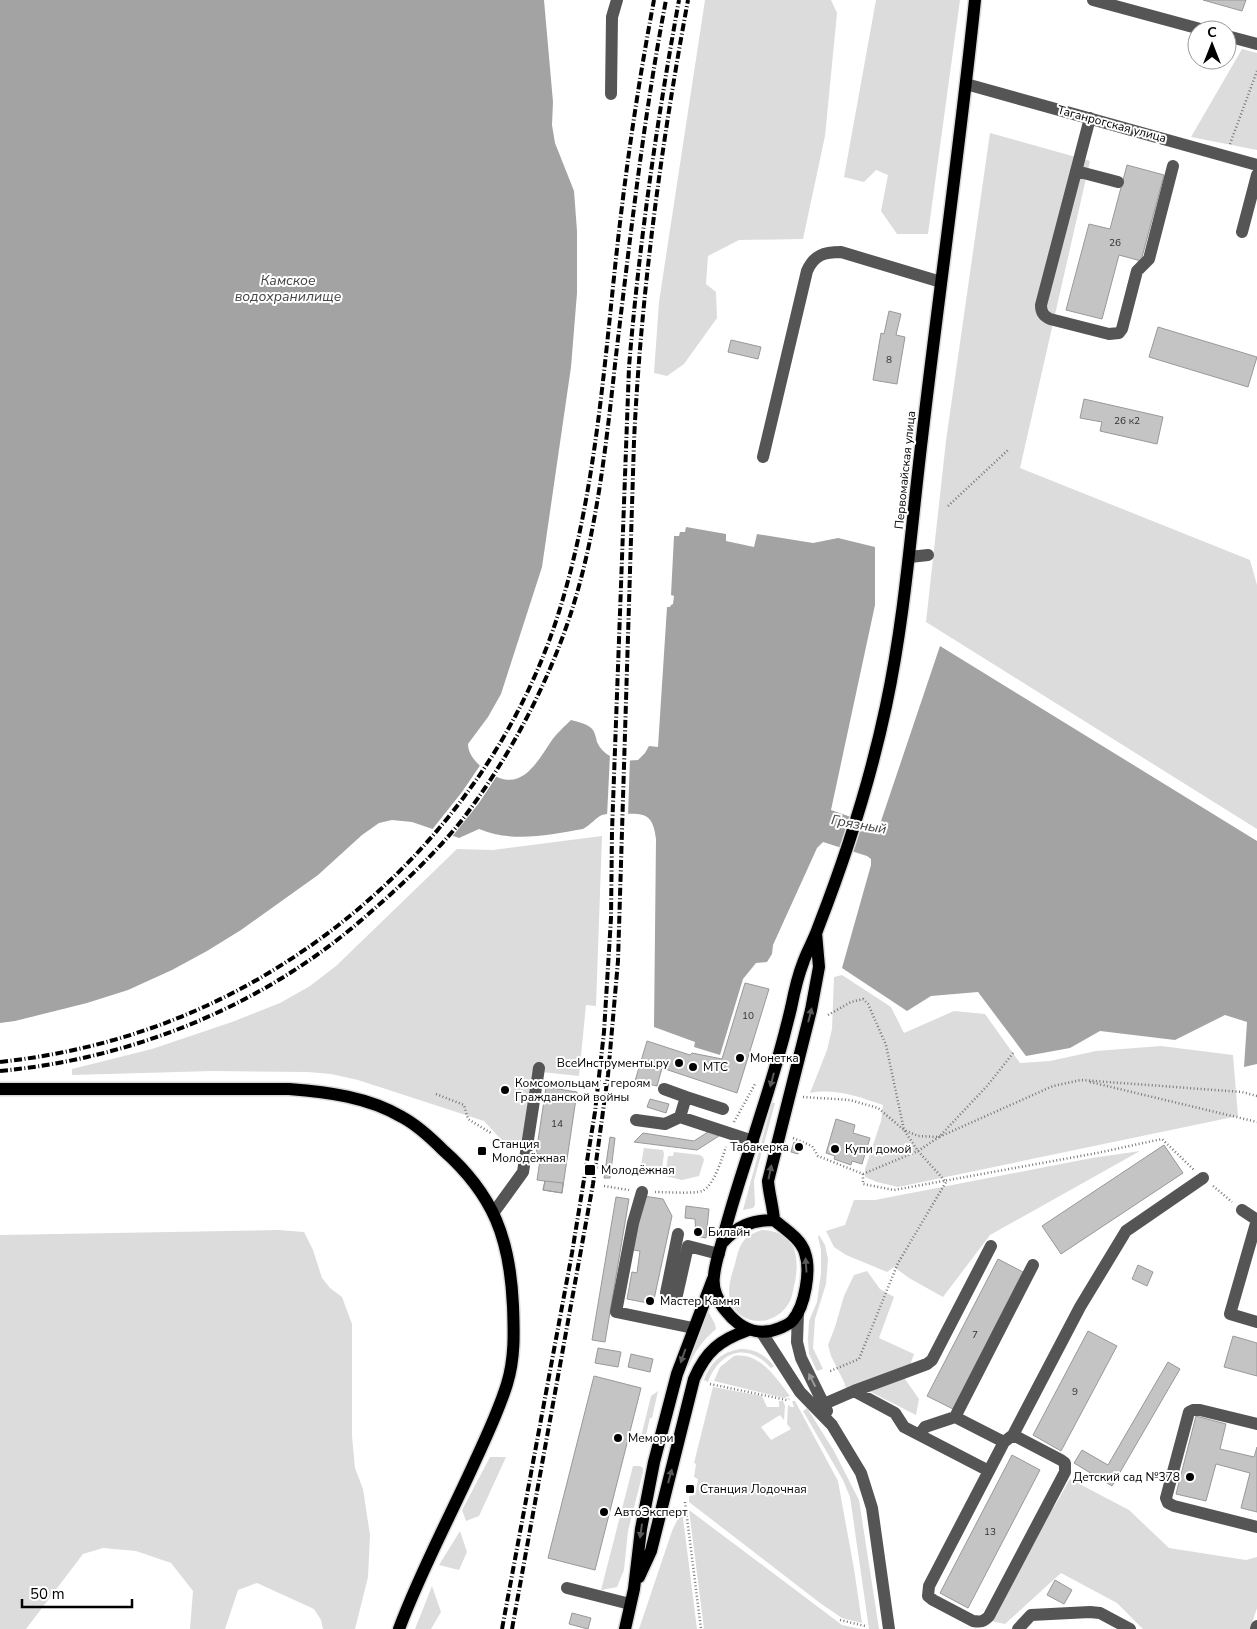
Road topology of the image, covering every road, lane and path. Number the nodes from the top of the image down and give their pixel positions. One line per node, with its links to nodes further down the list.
1 (617, 0): 9 (street)
2 (975, 0): 8 (main road, Первомайская улица)
3 (1094, 0): 4 (street)
4 (1187, 25)
5 (1237, 39): 6 (street)
6 (1257, 44)
7 (1257, 71): 11 (path)
8 (966, 84): 10 (street, Таганрогская улица); 18 (main road, Первомайская улица)
9 (611, 94)
10 (1090, 118): 11 (street, Таганрогская улица); 14 (street)
11 (1226, 155): 12 (street, Таганрогская улица)
12 (1257, 165)
13 (1173, 166): 14 (street)
14 (1076, 171): 16 (street)
15 (1257, 175): 17 (street)
16 (1118, 182)
17 (1242, 232)
18 (941, 282): 20 (street); 23 (main road, Первомайская улица)
19 (1008, 450): 21 (path)
20 (763, 457)
21 (948, 506)
22 (928, 555): 23 (street)
23 (910, 558): 24 (main road, Первомайская улица)
24 (816, 933): 45 (main road, Первомайская улица, one-way to 45); 54 (main road, Первомайская улица, one-way to 24)
25 (828, 1015): 40 (path)
26 (1014, 1052): 44 (path)
27 (539, 1068): 53 (street)
28 (1081, 1080): 33 (path); 39 (path); 44 (path)
29 (755, 1084): 42 (path)
30 (0, 1089): 53 (main road)
31 (664, 1089): 34 (street)
32 (436, 1094): 41 (path)
33 (1257, 1096)
34 (686, 1097): 36 (street); 37 (street)
35 (802, 1097): 40 (path)
36 (723, 1109)
37 (680, 1117): 38 (street); 42 (street)
38 (636, 1120)
39 (1257, 1122)
40 (904, 1130): 44 (path); 46 (path)
41 (491, 1133)
42 (730, 1134): 45 (street); 51 (path)
43 (790, 1136): 47 (path)
44 (939, 1137): 46 (path)
45 (753, 1141): 58 (main road, Первомайская улица)
46 (918, 1151): 47 (path); 49 (path)
47 (863, 1174): 49 (path)
48 (1203, 1178): 49 (path); 52 (path); 75 (street)
49 (946, 1182): 66 (path)
50 (604, 1186): 51 (path)
51 (642, 1192): 63 (street)
52 (1242, 1210): 55 (street)
53 (494, 1212): 84 (main road)
54 (774, 1220): 58 (main road); 61 (main road, one-way to 54)
55 (1257, 1220): 62 (street)
56 (681, 1241): 58 (street)
57 (991, 1246): 68 (street)
58 (721, 1249): 60 (main road)
59 (1033, 1265): 71 (street)
60 (713, 1278): 63 (main road); 64 (main road)
61 (798, 1312): 65 (main road); 70 (street, one-way to 61)
62 (1257, 1322)
63 (693, 1328): 80 (main road, one-way to 80)
64 (748, 1330): 65 (main road); 80 (main road, one-way to 64)
65 (762, 1333): 73 (street)
66 (828, 1372)
67 (710, 1384): 69 (path)
68 (854, 1391): 70 (street); 74 (street)
69 (792, 1396)
70 (824, 1404): 73 (street)
71 (955, 1417): 74 (street); 75 (street)
72 (1257, 1424): 78 (street)
73 (832, 1425): 87 (street)
74 (920, 1434): 76 (street)
75 (1009, 1439): 76 (street); 76 (street)
76 (990, 1471)
77 (685, 1502): 86 (path)
78 (1257, 1527)
79 (567, 1588): 81 (street)
80 (634, 1589): 81 (main road)
81 (630, 1604): 85 (main road)
82 (840, 1620): 83 (path)
83 (865, 1626)
84 (398, 1629)
85 (624, 1629)
86 (701, 1629)
87 (889, 1629)
88 (1018, 1629): 89 (street)
89 (1130, 1629)

